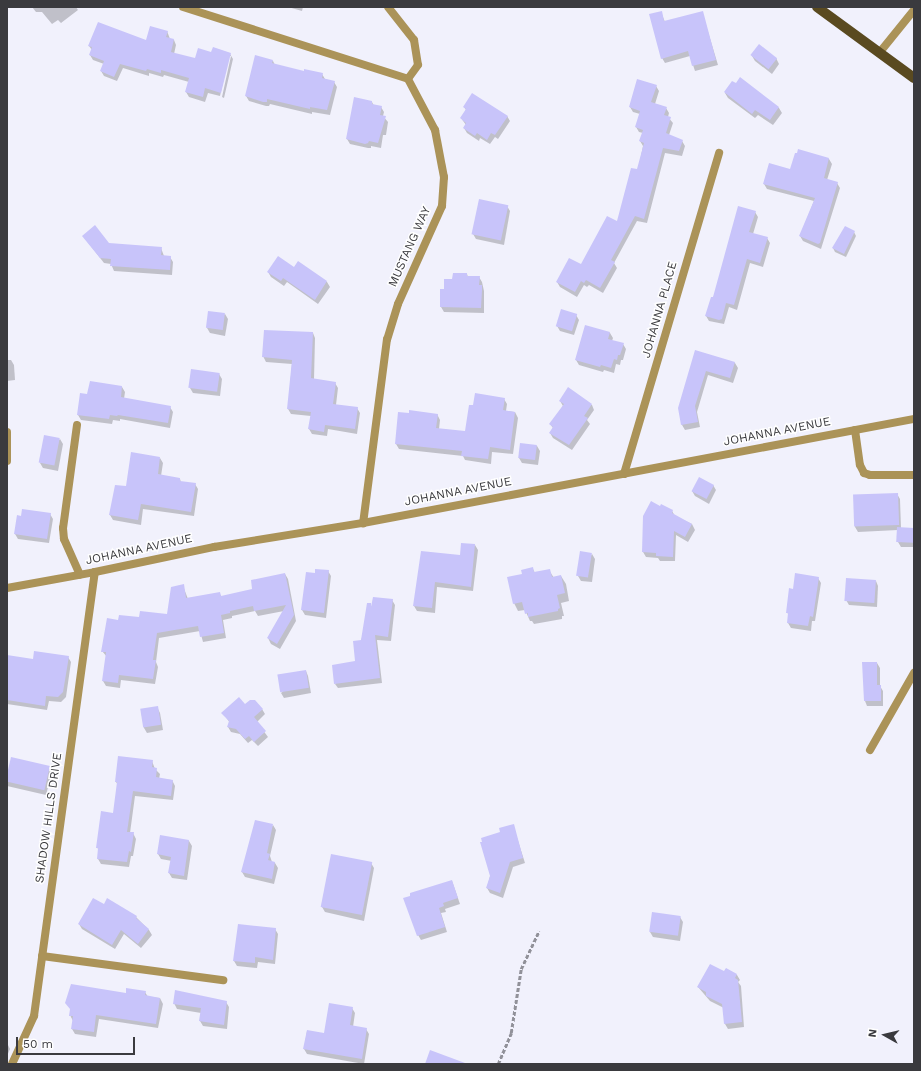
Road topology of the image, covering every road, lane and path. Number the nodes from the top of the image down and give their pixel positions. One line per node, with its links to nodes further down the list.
1 (183, 7): 7 (street)
2 (388, 7): 7 (street)
3 (817, 7): 5 (main road)
4 (914, 10): 5 (street)
5 (880, 52): 6 (main road)
6 (914, 78)
7 (408, 79): 16 (street, MUSTANG WAY)
8 (719, 153): 14 (street, JOHANNA PLACE)
9 (914, 417): 11 (street, JOHANNA AVENUE)
10 (77, 425): 18 (street)
11 (855, 430): 14 (street, JOHANNA AVENUE); 15 (street)
12 (7, 432): 13 (street)
13 (7, 461)
14 (624, 474): 16 (street, JOHANNA AVENUE)
15 (914, 475)
16 (363, 523): 17 (street, JOHANNA AVENUE)
17 (95, 572): 18 (street, JOHANNA AVENUE); 23 (street, SHADOW HILLS DRIVE)
18 (80, 574): 19 (street, JOHANNA AVENUE)
19 (7, 588)
20 (914, 673): 21 (street)
21 (870, 750)
22 (539, 931): 26 (path)
23 (42, 956): 24 (street); 25 (street, SHADOW HILLS DRIVE)
24 (223, 980)
25 (12, 1064)
26 (498, 1064)

